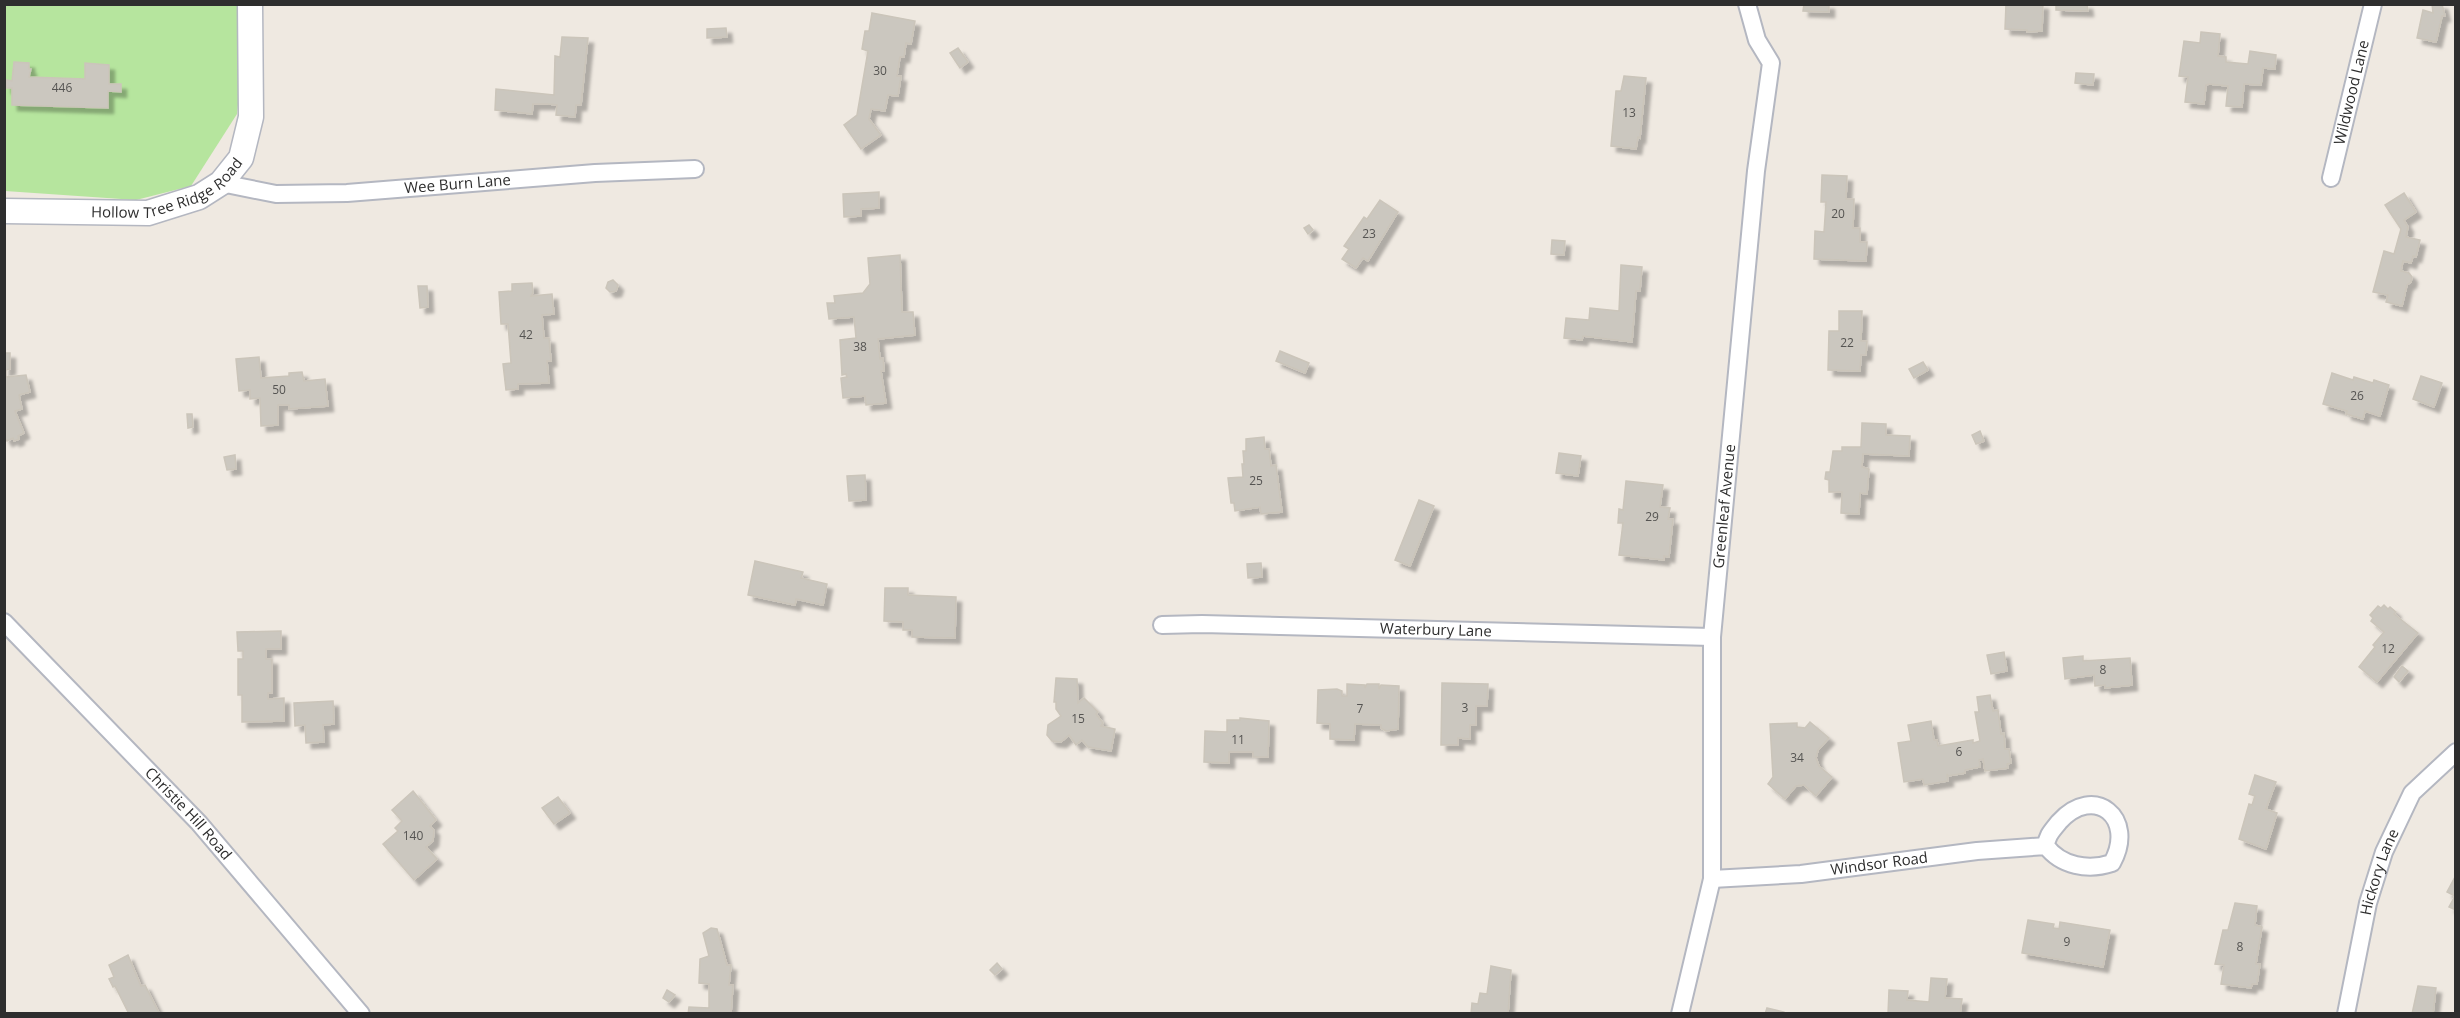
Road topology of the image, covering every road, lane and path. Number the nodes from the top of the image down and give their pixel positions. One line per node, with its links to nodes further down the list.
1 (250, 4): 6 (street, Hollow Tree Ridge Road)
2 (1747, 4): 10 (street, Greenleaf Avenue)
3 (2373, 4): 5 (street, Wildwood Lane)
4 (695, 168): 6 (street, Wee Burn Lane)
5 (2331, 178)
6 (221, 183): 7 (street, Hollow Tree Ridge Road)
7 (4, 211)
8 (4, 622): 14 (street, Christie Hill Road)
9 (1162, 625): 10 (street, Waterbury Lane)
10 (1712, 637): 13 (street, Greenleaf Avenue)
11 (2456, 752): 16 (street, Hickory Lane)
12 (2046, 846): 12 (street); 13 (street, Windsor Road)
13 (1712, 879): 15 (street, Greenleaf Avenue)
14 (361, 1014)
15 (1680, 1014)
16 (2346, 1014)

